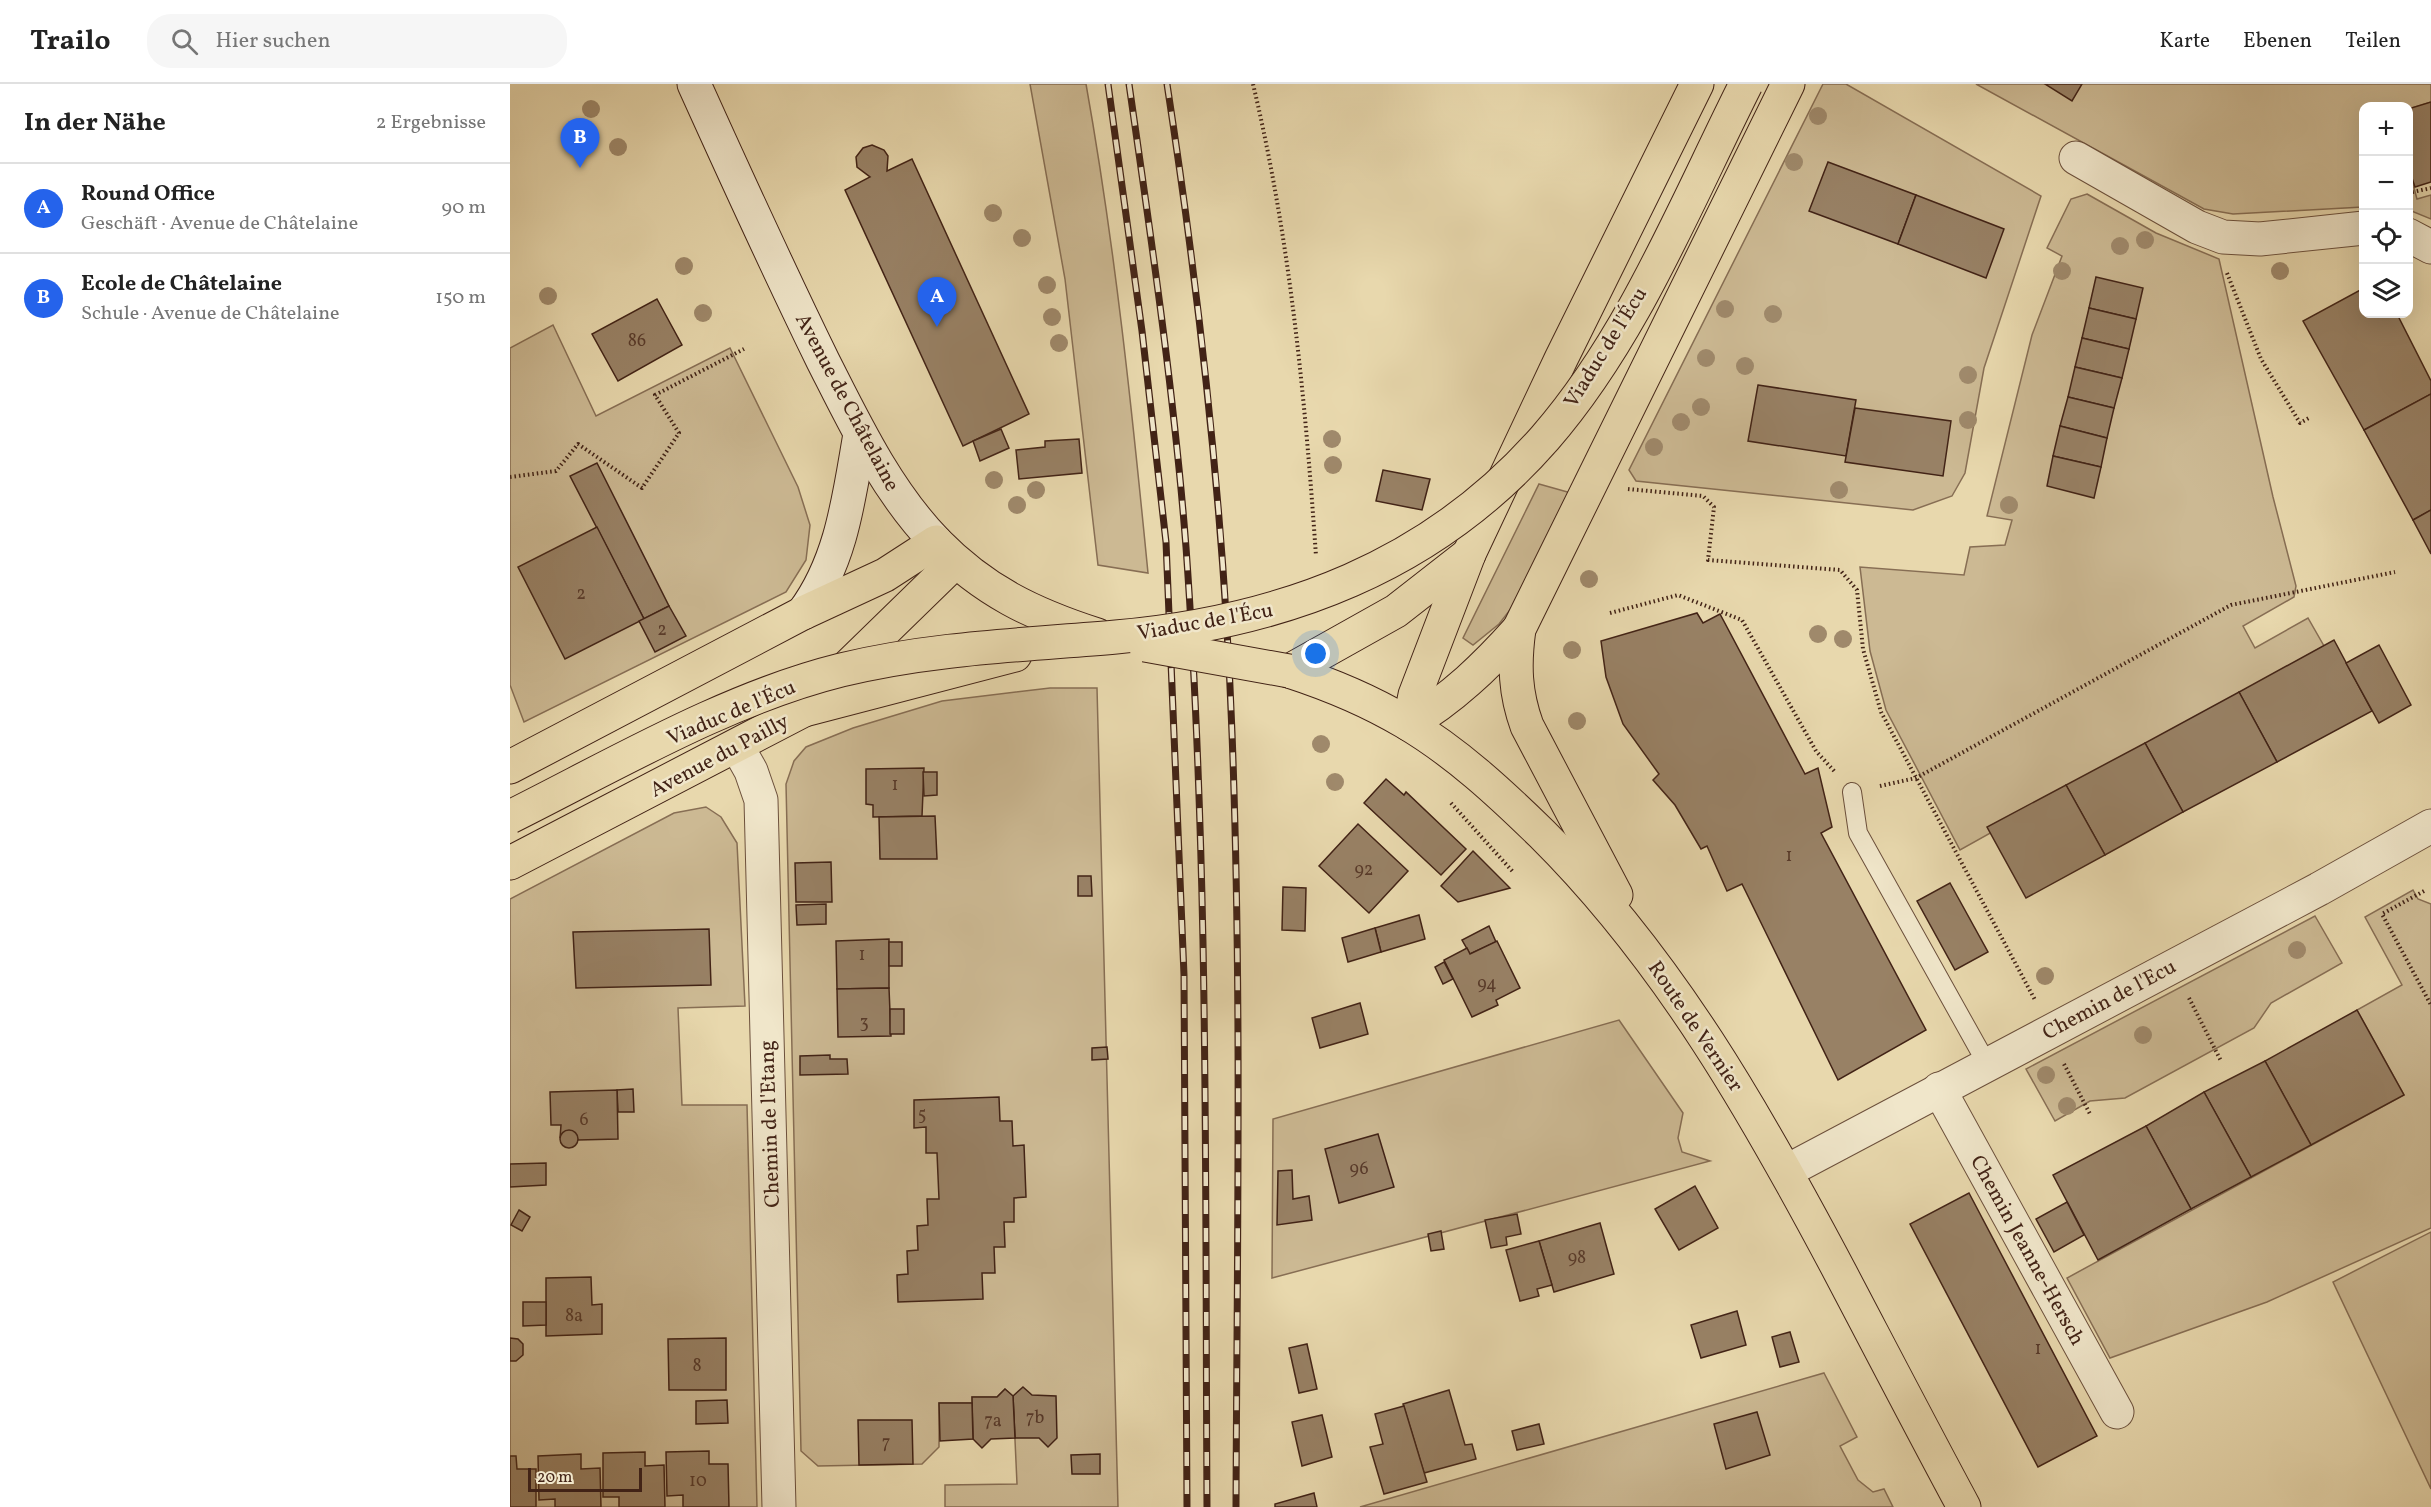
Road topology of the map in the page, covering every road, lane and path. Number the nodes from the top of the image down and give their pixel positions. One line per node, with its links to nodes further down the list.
1 (694, 84): 15 (street, Avenue de Châtelaine)
2 (1253, 84): 20 (path)
3 (1697, 84): 19 (main road)
4 (1746, 84): 33 (main road, Viaduc de l'Écu, bridge)
5 (1788, 84): 24 (main road)
6 (2076, 158): 10 (street)
7 (2431, 188): 8 (path)
8 (2413, 192)
9 (2359, 229): 10 (street)
10 (2223, 237): 14 (path)
11 (2413, 237): 12 (street)
12 (2431, 247)
13 (744, 349): 16 (path)
14 (2309, 418)
15 (860, 434): 18 (street, Avenue de Châtelaine); 22 (street)
16 (510, 477)
17 (1622, 489): 31 (path)
18 (946, 552): 22 (main road); 25 (main road, Avenue de Châtelaine); 27 (main road, Avenue du Pailly)
19 (1469, 554): 26 (main road); 28 (main road)
20 (1317, 564)
21 (2395, 572): 31 (path)
22 (803, 613): 30 (main road)
23 (1610, 613): 32 (path)
24 (1519, 630): 28 (main road); 37 (main road)
25 (1096, 635): 26 (main road, Avenue de Châtelaine, bridge); 27 (main road)
26 (1289, 670): 28 (main road, Route de Vernier)
27 (802, 711): 29 (main road, Avenue du Pailly)
28 (1409, 724): 37 (main road, Route de Vernier)
29 (737, 746): 35 (main road, Avenue du Pailly); 48 (street, Chemin de l'Etang)
30 (510, 767)
31 (1916, 778): 32 (path); 40 (path)
32 (1852, 792): 43 (lane)
33 (510, 817)
34 (2431, 826): 43 (street, Chemin de l'Ecu)
35 (510, 863)
36 (2424, 891): 39 (path)
37 (1646, 952): 46 (main road, Route de Vernier)
38 (2185, 991): 42 (path)
39 (2431, 1005)
40 (2039, 1008)
41 (2060, 1057): 45 (path)
42 (2221, 1061)
43 (1980, 1067): 44 (street, Chemin de l'Ecu)
44 (1939, 1089): 46 (street, Chemin de l'Ecu); 47 (street, Chemin Jeanne-Hersch)
45 (2090, 1114)
46 (1787, 1171): 49 (main road, Route de Vernier)
47 (2116, 1412)
48 (779, 1507)
49 (1964, 1507)

